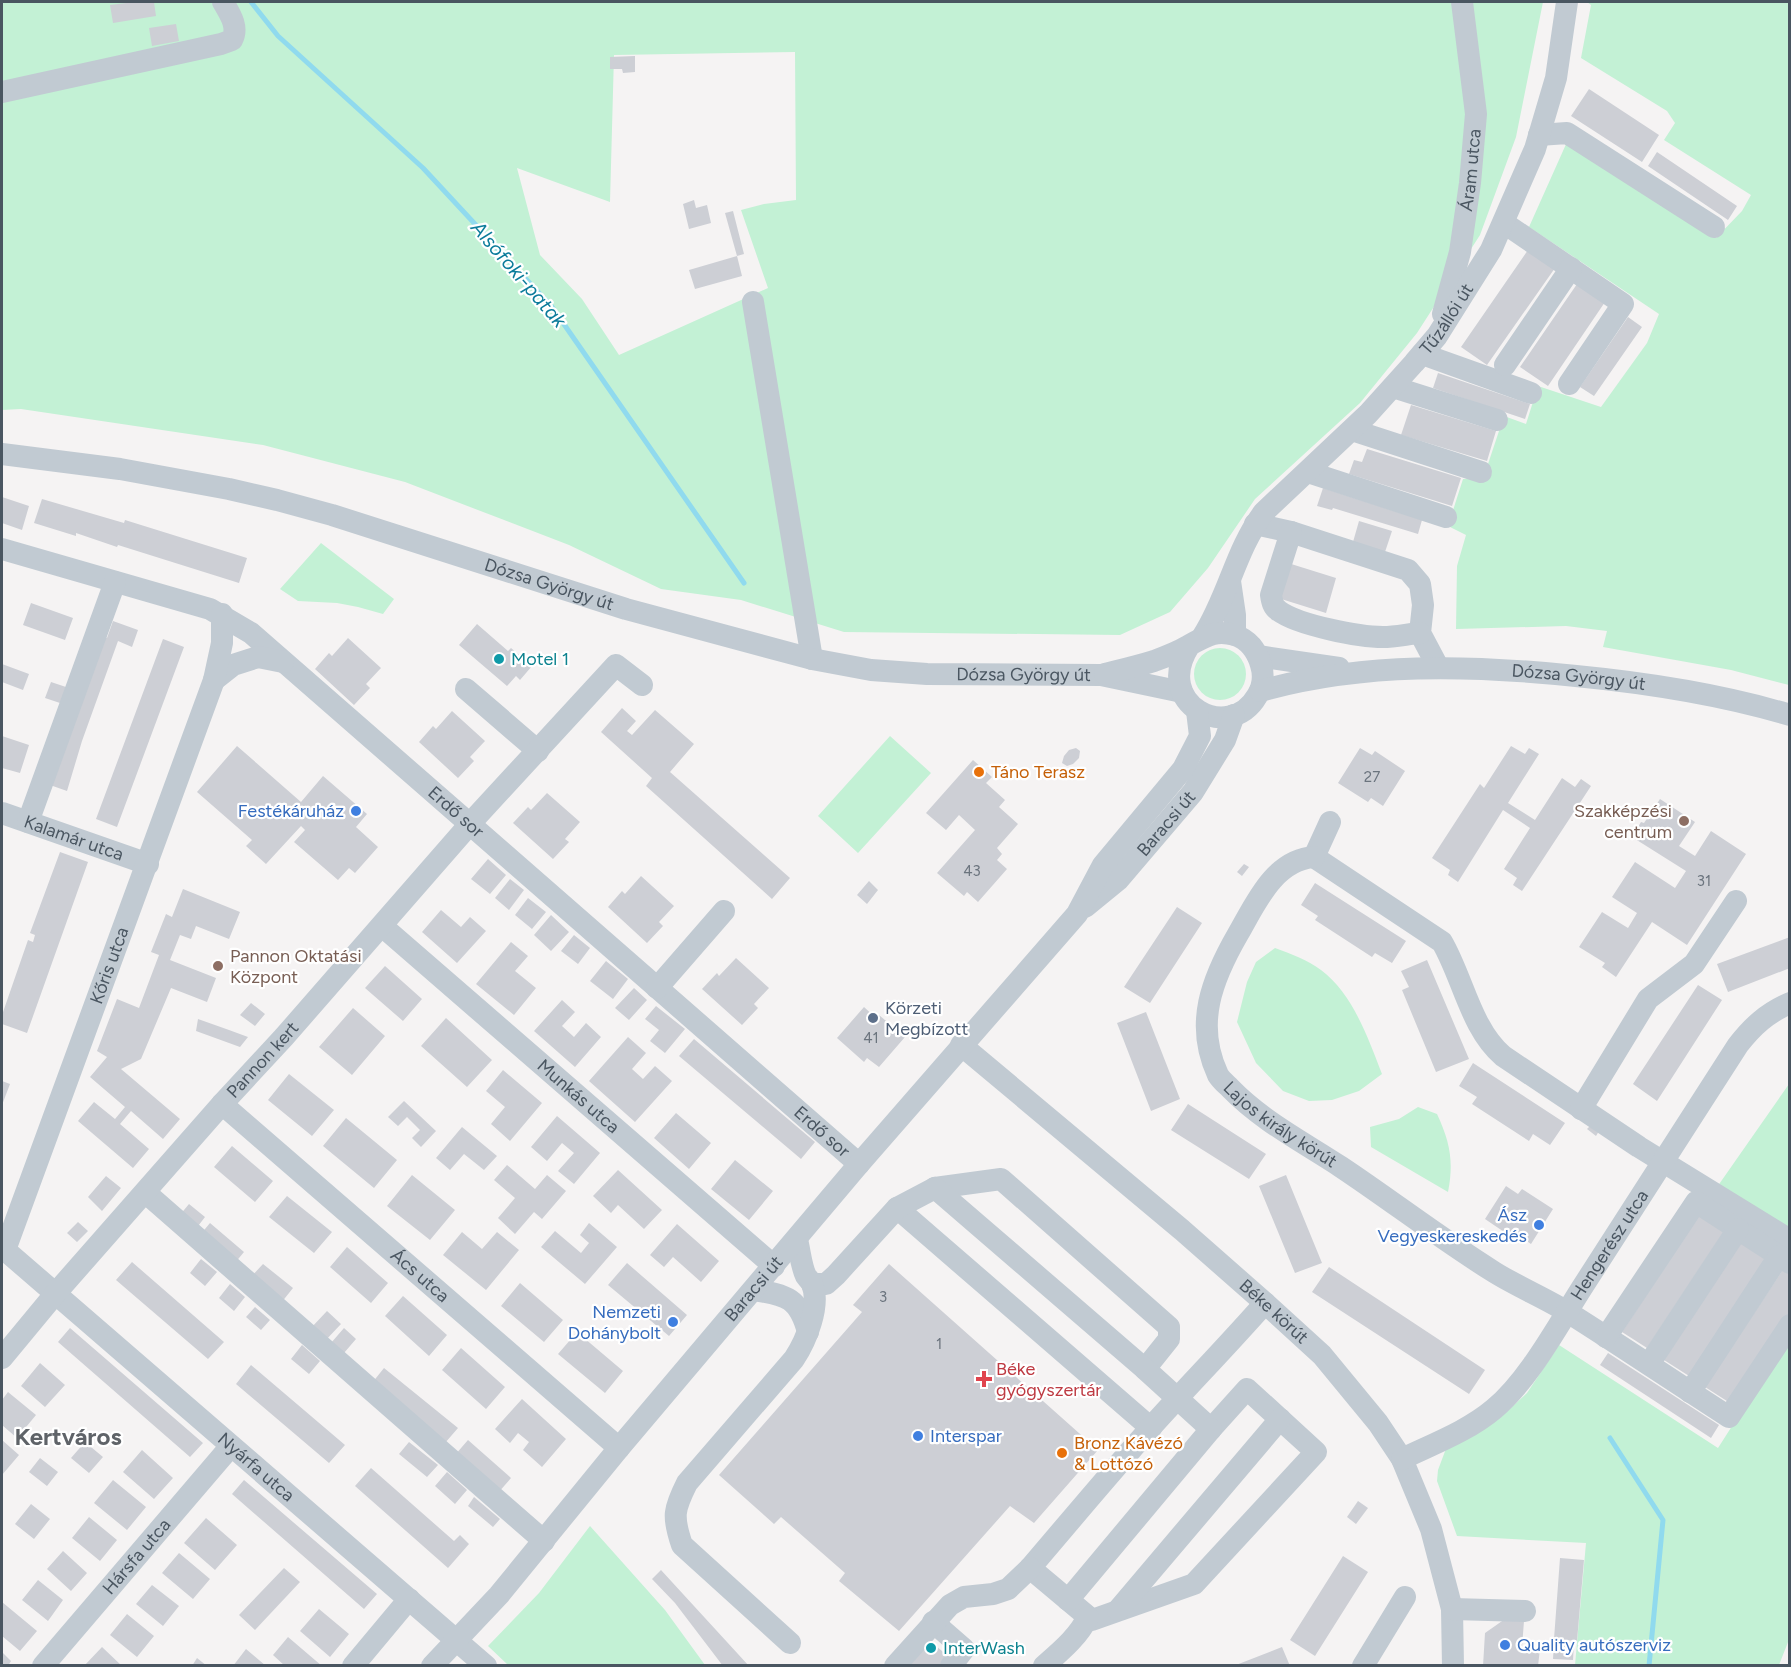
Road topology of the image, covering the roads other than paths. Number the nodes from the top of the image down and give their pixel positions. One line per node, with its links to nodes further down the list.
1 (224, 2): 4 (street)
2 (1462, 2): 10 (street, Áram utca)
3 (1567, 2): 5 (street, Tűzállói út)
4 (2, 92)
5 (1539, 135): 6 (street, Tűzállói út); 7 (street)
6 (1504, 223): 8 (street); 10 (street, Tűzállói út)
7 (1714, 227)
8 (1570, 268): 12 (street); 13 (street)
9 (753, 302): 32 (street)
10 (1437, 336): 11 (street, Tűzállói út)
11 (1422, 354): 14 (street, Tűzállói út); 15 (street)
12 (1505, 365)
13 (1569, 384)
14 (1393, 387): 16 (street); 17 (street, Tűzállói út)
15 (1531, 393)
16 (1497, 420)
17 (1352, 430): 19 (street, Tűzállói út); 20 (street)
18 (2, 454): 32 (street, Dózsa György út)
19 (1308, 472): 21 (street); 22 (street, Tűzállói út)
20 (1481, 472)
21 (1446, 517)
22 (1255, 524): 23 (street); 25 (street, Tűzállói út)
23 (1290, 532): 28 (street); 28 (street)
24 (2, 549): 26 (street, Erdő sor)
25 (1230, 579): 29 (street, Tűzállói út); 30 (street, Tűzállói út)
26 (116, 582): 27 (street, Erdő sor); 47 (street)
27 (222, 614): 33 (street, Erdő sor); 37 (street, Kőris utca)
28 (1420, 633): 34 (street)
29 (1235, 635): 30 (street); 31 (street)
30 (1196, 641): 36 (street, Dózsa György út); 41 (street)
31 (1258, 656): 35 (street, Dózsa György út); 40 (street)
32 (812, 659): 36 (street, Dózsa György út)
33 (284, 662): 37 (street); 49 (street, Erdő sor)
34 (1438, 667): 35 (street, Dózsa György út); 44 (street, Dózsa György út)
35 (1364, 671): 40 (street, Dózsa György út)
36 (1101, 675): 41 (street, Dózsa György út)
37 (214, 680): 51 (street, Kőris utca)
38 (642, 685): 45 (street, Pannon kert)
39 (466, 689): 45 (street)
40 (1260, 691): 43 (street)
41 (1182, 692): 42 (street)
42 (1197, 711): 43 (street); 54 (street, Baracsi út)
43 (1234, 715): 54 (street, Baracsi út)
44 (1790, 715)
45 (538, 750): 49 (street, Pannon kert)
46 (2, 813): 47 (street, Kalamár utca)
47 (28, 822): 51 (street, Kalamár utca)
48 (1330, 822): 50 (street)
49 (470, 824): 55 (street, Pannon kert); 56 (street, Erdő sor)
50 (1314, 857): 60 (street); 75 (street, Lajos király körút)
51 (148, 864): 68 (street, Kőris utca)
52 (1736, 901): 60 (street)
53 (724, 911): 56 (street)
54 (1077, 914): 58 (street, Baracsi út)
55 (382, 926): 59 (street, Pannon kert); 70 (street, Munkás utca)
56 (657, 988): 62 (street, Erdő sor)
57 (1790, 1003): 61 (street, Hengerész utca)
58 (961, 1045): 62 (street, Baracsi út); 74 (street, Béke körút)
59 (222, 1104): 64 (street, Pannon kert); 88 (street, Ács utca)
60 (1581, 1109): 61 (street)
61 (1663, 1162): 69 (street); 75 (street, Hengerész utca)
62 (860, 1164): 67 (street, Baracsi út)
63 (935, 1188): 65 (street); 81 (street); 81 (street)
64 (146, 1193): 73 (street, Pannon kert); 90 (street)
65 (897, 1208): 71 (street); 85 (street)
66 (1738, 1229): 69 (street); 78 (street); 80 (street)
67 (797, 1240): 70 (street, Baracsi út); 71 (street)
68 (3, 1251): 73 (street, Nyárfa utca)
69 (1786, 1253): 82 (street)
70 (774, 1266): 72 (street, Baracsi út)
71 (812, 1284): 77 (street)
72 (754, 1290): 77 (street); 88 (street, Baracsi út)
73 (55, 1294): 79 (street, Pannon kert); 87 (street, Nyárfa utca)
74 (1264, 1303): 83 (street); 89 (street, Béke körút)
75 (1567, 1311): 78 (street, Lajos király körút); 89 (street, Hengerész utca)
76 (1790, 1325): 82 (street, Lajos király körút)
77 (808, 1332): 101 (street)
78 (1606, 1337): 80 (street, Lajos király körút)
79 (2, 1358)
80 (1649, 1364): 82 (street, Lajos király körút)
81 (1145, 1369): 83 (street)
82 (1690, 1392)
83 (1177, 1399): 85 (street); 86 (street)
84 (1280, 1419): 86 (street); 96 (street); 96 (street)
85 (1150, 1428): 91 (street)
86 (1212, 1429): 94 (street)
87 (231, 1446): 93 (street, Nyárfa utca); 102 (street, Hársfa utca)
88 (619, 1448): 90 (street, Baracsi út)
89 (1402, 1460): 95 (street, Béke körút)
90 (544, 1541): 100 (street, Baracsi út)
91 (1030, 1568): 94 (street); 99 (street)
92 (1405, 1597): 109 (street)
93 (409, 1599): 100 (street, Nyárfa utca); 103 (street)
94 (1068, 1600): 98 (street)
95 (1452, 1610): 97 (street); 110 (street, Béke körút)
96 (1117, 1611): 98 (street)
97 (1525, 1611)
98 (1088, 1617): 108 (street)
99 (933, 1622): 106 (street); 107 (street)
100 (458, 1641): 104 (street, Baracsi út); 105 (street, Nyárfa utca)
101 (790, 1643)
102 (43, 1665)
103 (353, 1665)
104 (432, 1665)
105 (486, 1665)
106 (895, 1665)
107 (951, 1665)
108 (1044, 1665)
109 (1363, 1665)
110 (1454, 1665)

